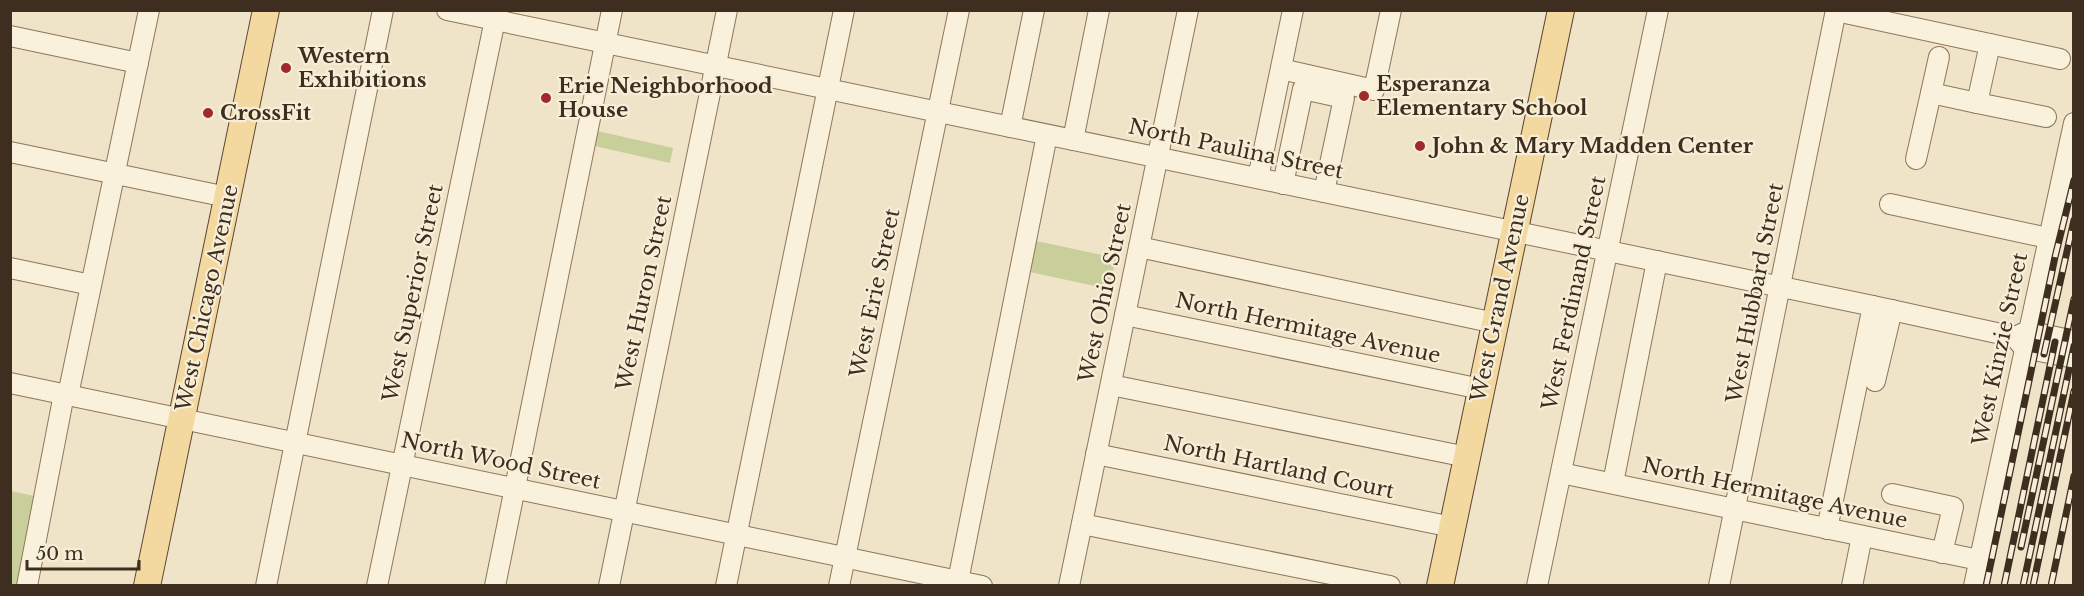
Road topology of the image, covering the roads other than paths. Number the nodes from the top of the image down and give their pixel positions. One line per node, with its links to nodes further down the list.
1 (149, 10): 23 (street)
2 (266, 10): 42 (main road, West Chicago Avenue)
3 (383, 10): 64 (street)
4 (447, 10): 17 (street, North Paulina Street)
5 (612, 10): 19 (street)
6 (727, 10): 24 (street, West Huron Street)
7 (844, 10): 26 (street)
8 (959, 10): 29 (street, West Erie Street)
9 (1034, 10): 32 (street)
10 (1099, 10): 34 (street)
11 (1188, 10): 36 (street, West Ohio Street)
12 (1293, 10): 25 (street)
13 (1391, 10): 25 (street)
14 (1658, 10): 47 (street, West Ferdinand Street)
15 (1561, 11): 44 (main road, West Grand Avenue)
16 (1836, 11): 20 (street); 51 (street, West Hubbard Street)
17 (496, 15): 19 (street, North Paulina Street); 67 (street, West Superior Street)
18 (10, 36): 23 (street)
19 (605, 43): 24 (street, North Paulina Street); 70 (street)
20 (1990, 44): 22 (street); 28 (street)
21 (1939, 57): 27 (street)
22 (2060, 59)
23 (138, 63): 38 (street)
24 (715, 66): 26 (street, North Paulina Street); 73 (street, West Huron Street)
25 (1281, 69): 39 (street)
26 (828, 89): 29 (street, North Paulina Street); 77 (street)
27 (1931, 93): 28 (street); 37 (street)
28 (1977, 103): 30 (street)
29 (938, 112): 32 (street, North Paulina Street); 80 (street, West Erie Street)
30 (2046, 117)
31 (2073, 123): 45 (street, West Kinzie Street)
32 (1010, 127): 33 (street, North Paulina Street)
33 (1047, 135): 34 (street, North Paulina Street); 82 (street)
34 (1072, 140): 36 (street, North Paulina Street)
35 (10, 152): 38 (street)
36 (1158, 158): 39 (street, North Paulina Street); 46 (street, West Ohio Street)
37 (1916, 159)
38 (115, 174): 42 (street); 50 (street)
39 (1258, 178): 40 (street, North Paulina Street)
40 (1284, 184): 41 (street, North Paulina Street); 41 (street)
41 (1324, 192): 44 (street, North Paulina Street)
42 (228, 197): 63 (main road, West Chicago Avenue)
43 (1890, 204): 45 (street)
44 (1514, 231): 47 (street, North Paulina Street); 54 (main road, West Grand Avenue)
45 (2048, 238): 55 (street, West Kinzie Street)
46 (1139, 247): 53 (street, West Ohio Street); 54 (street)
47 (1608, 251): 48 (street, North Paulina Street); 68 (street, West Ferdinand Street)
48 (1657, 261): 51 (street, North Paulina Street); 69 (street)
49 (10, 268): 50 (street)
50 (91, 285): 62 (street)
51 (1780, 287): 52 (street, North Paulina Street); 72 (street, West Hubbard Street)
52 (1882, 308): 55 (street, North Paulina Street); 58 (street); 76 (street)
53 (1125, 315): 60 (street, West Ohio Street); 61 (street, North Hermitage Avenue)
54 (1495, 323): 61 (main road, West Grand Avenue)
55 (2022, 339): 56 (street, North Paulina Street); 57 (street, North Paulina Street); 81 (street, West Kinzie Street)
56 (2073, 341)
57 (2073, 358)
58 (1875, 381)
59 (10, 383): 62 (street, North Wood Street)
60 (1111, 385): 65 (street, West Ohio Street); 66 (street)
61 (1481, 389): 66 (main road, West Grand Avenue)
62 (66, 395): 63 (street, North Wood Street); 83 (street)
63 (181, 419): 64 (street, North Wood Street); 84 (main road, West Chicago Avenue)
64 (296, 443): 67 (street, North Wood Street); 85 (street)
65 (1096, 454): 74 (street, West Ohio Street); 75 (street, North Hartland Court)
66 (1467, 457): 75 (main road, West Grand Avenue)
67 (402, 465): 70 (street, North Wood Street); 86 (street, West Superior Street)
68 (1561, 473): 69 (street, North Hermitage Avenue); 95 (street, West Ferdinand Street)
69 (1613, 483): 72 (street, North Hermitage Avenue)
70 (515, 488): 73 (street, North Wood Street); 87 (street)
71 (1892, 494): 79 (street)
72 (1735, 509): 76 (street, North Hermitage Avenue); 96 (street, West Hubbard Street)
73 (624, 511): 77 (street, North Wood Street); 88 (street, West Huron Street)
74 (1082, 524): 92 (street, West Ohio Street); 93 (street)
75 (1452, 527): 94 (main road, West Grand Avenue)
76 (1827, 529): 78 (street, North Hermitage Avenue)
77 (737, 534): 80 (street, North Wood Street); 89 (street)
78 (1862, 536): 79 (street, North Hermitage Avenue); 97 (street)
79 (1942, 553): 81 (street, North Hermitage Avenue)
80 (845, 557): 82 (street, North Wood Street); 90 (street, West Erie Street)
81 (1979, 560): 98 (street, West Kinzie Street)
82 (958, 583): 91 (street, North Wood Street)
83 (27, 585)
84 (147, 585)
85 (267, 585)
86 (377, 585)
87 (495, 585)
88 (609, 585)
89 (726, 585)
90 (839, 585)
91 (982, 585)
92 (1069, 585)
93 (1390, 585)
94 (1440, 585)
95 (1537, 585)
96 (1721, 585)
97 (1852, 585)
98 (1974, 585)

